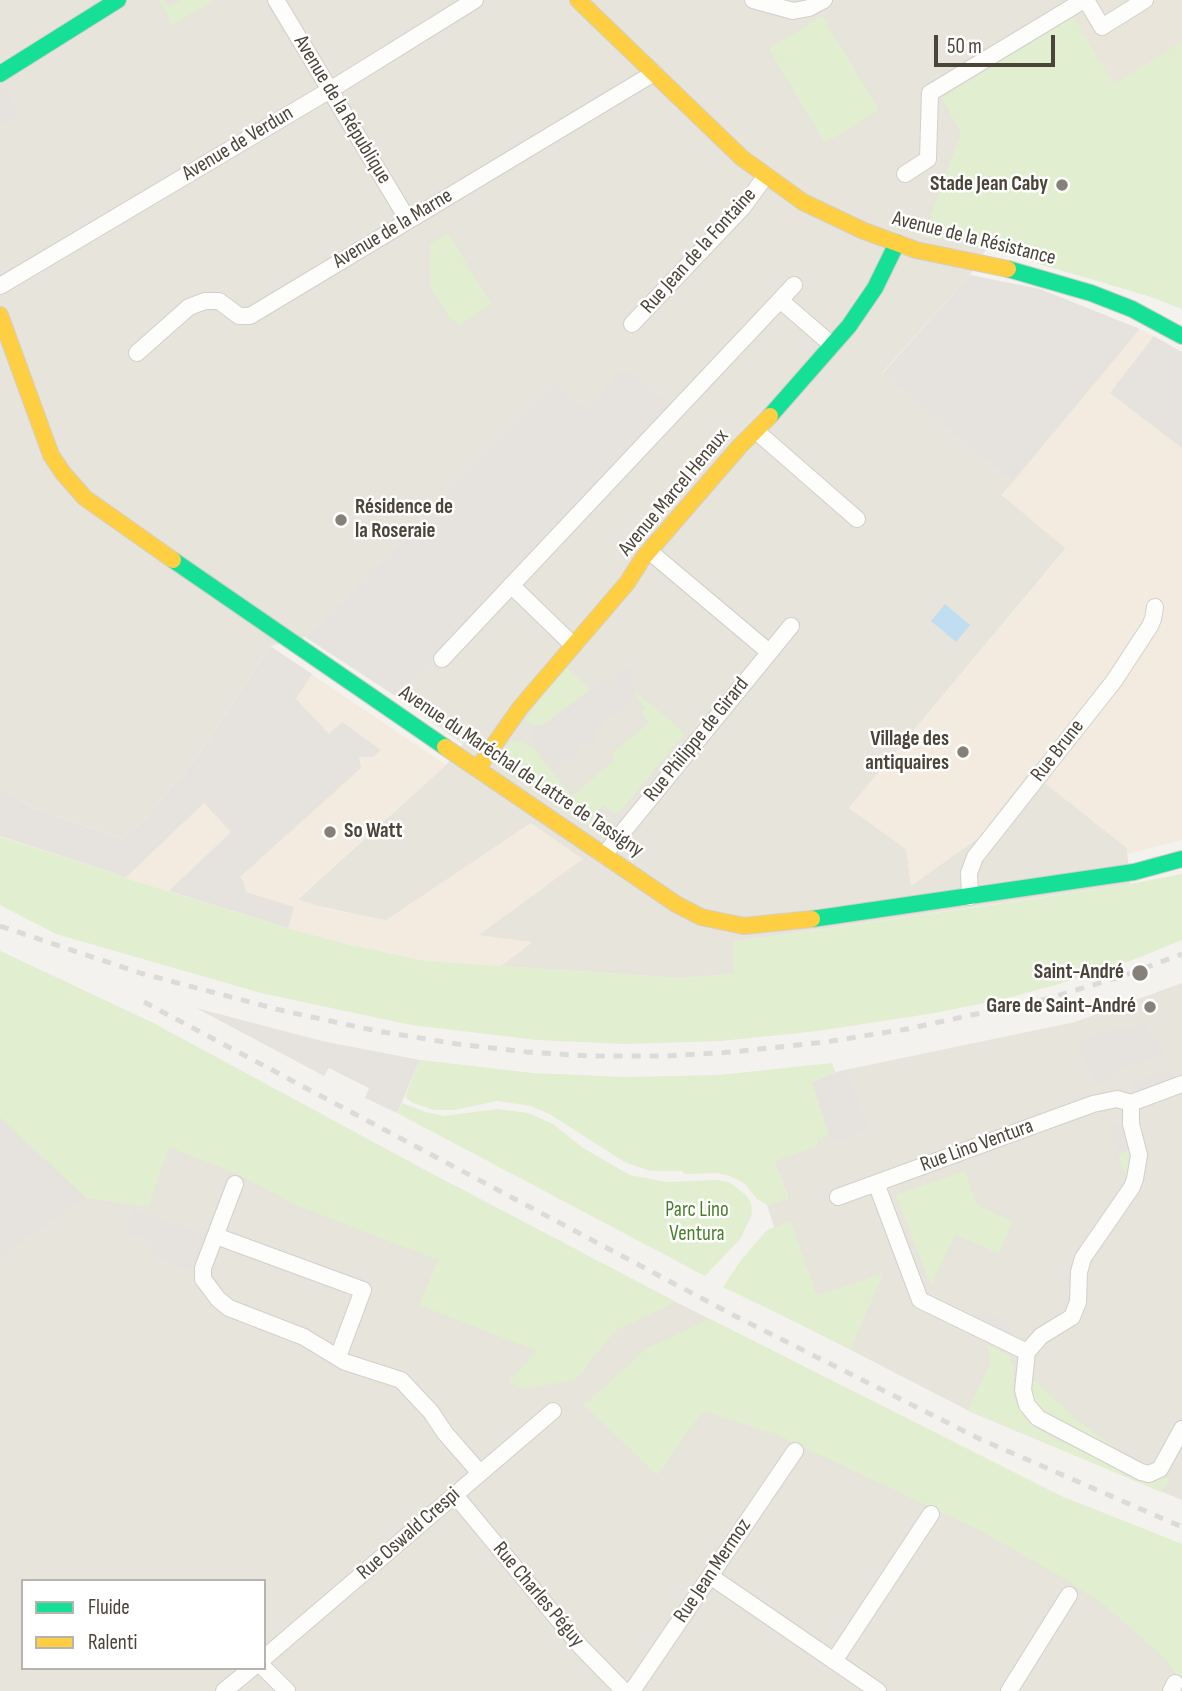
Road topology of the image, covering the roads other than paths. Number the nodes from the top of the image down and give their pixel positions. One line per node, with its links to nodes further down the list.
1 (118, 0): 10 (main road)
2 (275, 0): 11 (street, Avenue de la République)
3 (475, 0): 11 (street, Avenue de Verdun)
4 (578, 0): 9 (main road, Avenue de la Résistance)
5 (753, 0): 6 (street)
6 (824, 0)
7 (1085, 0): 8 (street); 12 (street)
8 (1145, 0)
9 (654, 73): 13 (main road, Avenue de la Résistance); 14 (street, Avenue de la Marne)
10 (0, 74)
11 (330, 90): 14 (street, Avenue de la République); 17 (street, Avenue de Verdun)
12 (905, 174)
13 (765, 177): 15 (main road, Avenue de la Résistance); 20 (street, Rue Jean de la Fontaine)
14 (408, 220): 23 (street, Avenue de la Marne)
15 (897, 243): 21 (main road, Avenue de la Résistance); 22 (main road, Avenue Marcel Henaux)
16 (794, 285): 18 (street)
17 (0, 286)
18 (780, 300): 22 (street); 27 (street)
19 (0, 315): 33 (main road, Avenue du Maréchal de Lattre de Tassigny)
20 (632, 324)
21 (1182, 336)
22 (832, 345): 24 (main road, Avenue Marcel Henaux)
23 (136, 353)
24 (756, 431): 25 (street); 26 (main road, Avenue Marcel Henaux)
25 (857, 519)
26 (649, 551): 30 (main road, Avenue Marcel Henaux); 31 (street)
27 (511, 585): 30 (street); 32 (street)
28 (1154, 607): 36 (street, Rue Brune)
29 (791, 626): 31 (street, Rue Philippe de Girard)
30 (573, 645): 33 (main road, Avenue Marcel Henaux)
31 (769, 652): 34 (street, Rue Philippe de Girard)
32 (442, 659)
33 (478, 768): 34 (main road, Avenue du Maréchal de Lattre de Tassigny)
34 (604, 855): 36 (main road, Avenue du Maréchal de Lattre de Tassigny)
35 (1182, 859): 36 (main road, Avenue du Maréchal de Lattre de Tassigny)
36 (970, 897)
37 (1182, 1084): 38 (street, Rue Lino Ventura)
38 (1124, 1101): 39 (street, Rue Lino Ventura); 43 (street)
39 (876, 1183): 41 (street, Rue Lino Ventura); 43 (street)
40 (235, 1184): 42 (street)
41 (838, 1197)
42 (216, 1236): 44 (street); 44 (street)
43 (1027, 1352): 46 (street)
44 (338, 1357): 48 (street)
45 (553, 1410): 48 (street, Rue Oswald Crespi)
46 (1182, 1429)
47 (795, 1451): 51 (street, Rue Jean Mermoz)
48 (480, 1473): 49 (street, Rue Oswald Crespi)
49 (455, 1495): 53 (street, Rue Oswald Crespi); 59 (street, Rue Charles Péguy)
50 (931, 1514): 54 (street)
51 (709, 1576): 54 (street); 60 (street, Rue Jean Mermoz)
52 (1069, 1595): 62 (street)
53 (266, 1656)
54 (834, 1661): 61 (street)
55 (250, 1670): 57 (street)
56 (266, 1670): 58 (street)
57 (224, 1691)
58 (287, 1691)
59 (624, 1691)
60 (632, 1691)
61 (878, 1691)
62 (1009, 1691)

